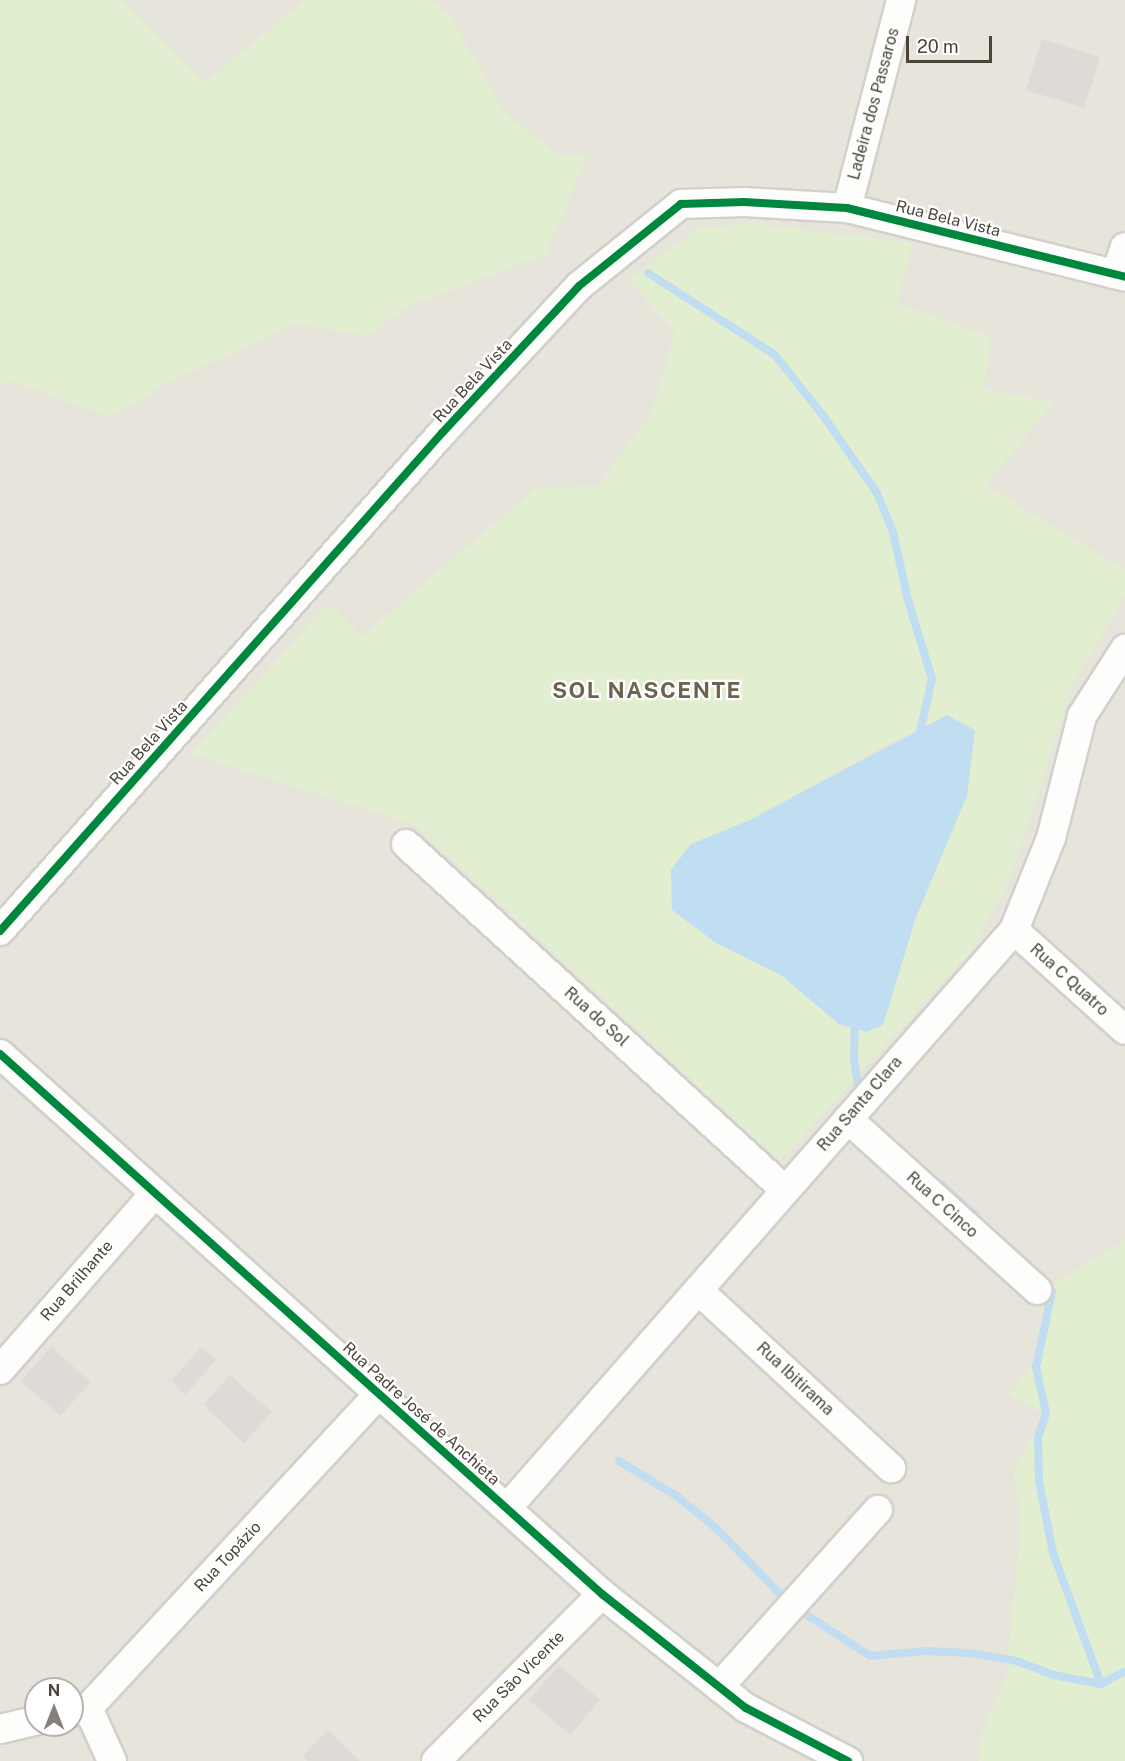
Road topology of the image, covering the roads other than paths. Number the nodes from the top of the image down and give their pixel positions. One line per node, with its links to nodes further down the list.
1 (901, 0): 2 (street, Ladeira dos Passaros)
2 (847, 208): 4 (street, Rua Bela Vista); 8 (street, Rua Bela Vista)
3 (1125, 247): 4 (street)
4 (1121, 275)
5 (1125, 650): 7 (street, Rua Santa Clara)
6 (406, 844): 12 (street, Rua do Sol)
7 (1014, 930): 9 (street, Rua C Quatro); 11 (street, Rua Santa Clara)
8 (0, 931)
9 (1125, 1030)
10 (0, 1054): 13 (street, Rua Padre José de Anchieta)
11 (848, 1119): 12 (street, Rua Santa Clara); 15 (street, Rua C Cinco)
12 (785, 1190): 14 (street, Rua Santa Clara)
13 (154, 1193): 16 (street, Rua Brilhante); 17 (street, Rua Padre José de Anchieta)
14 (698, 1290): 18 (street, Rua Ibitirama); 19 (street, Rua Santa Clara)
15 (1037, 1290)
16 (0, 1370)
17 (379, 1394): 19 (street, Rua Padre José de Anchieta); 23 (street, Rua Topázio)
18 (891, 1468)
19 (507, 1508): 21 (street, Rua Padre José de Anchieta)
20 (878, 1510): 22 (street)
21 (602, 1594): 22 (street, Rua Padre José de Anchieta); 28 (street, Rua São Vicente)
22 (719, 1687): 29 (street, Rua Padre José de Anchieta)
23 (84, 1706)
24 (84, 1716): 27 (street)
25 (24, 1724): 26 (street)
26 (0, 1729)
27 (112, 1761)
28 (436, 1761)
29 (848, 1761)

